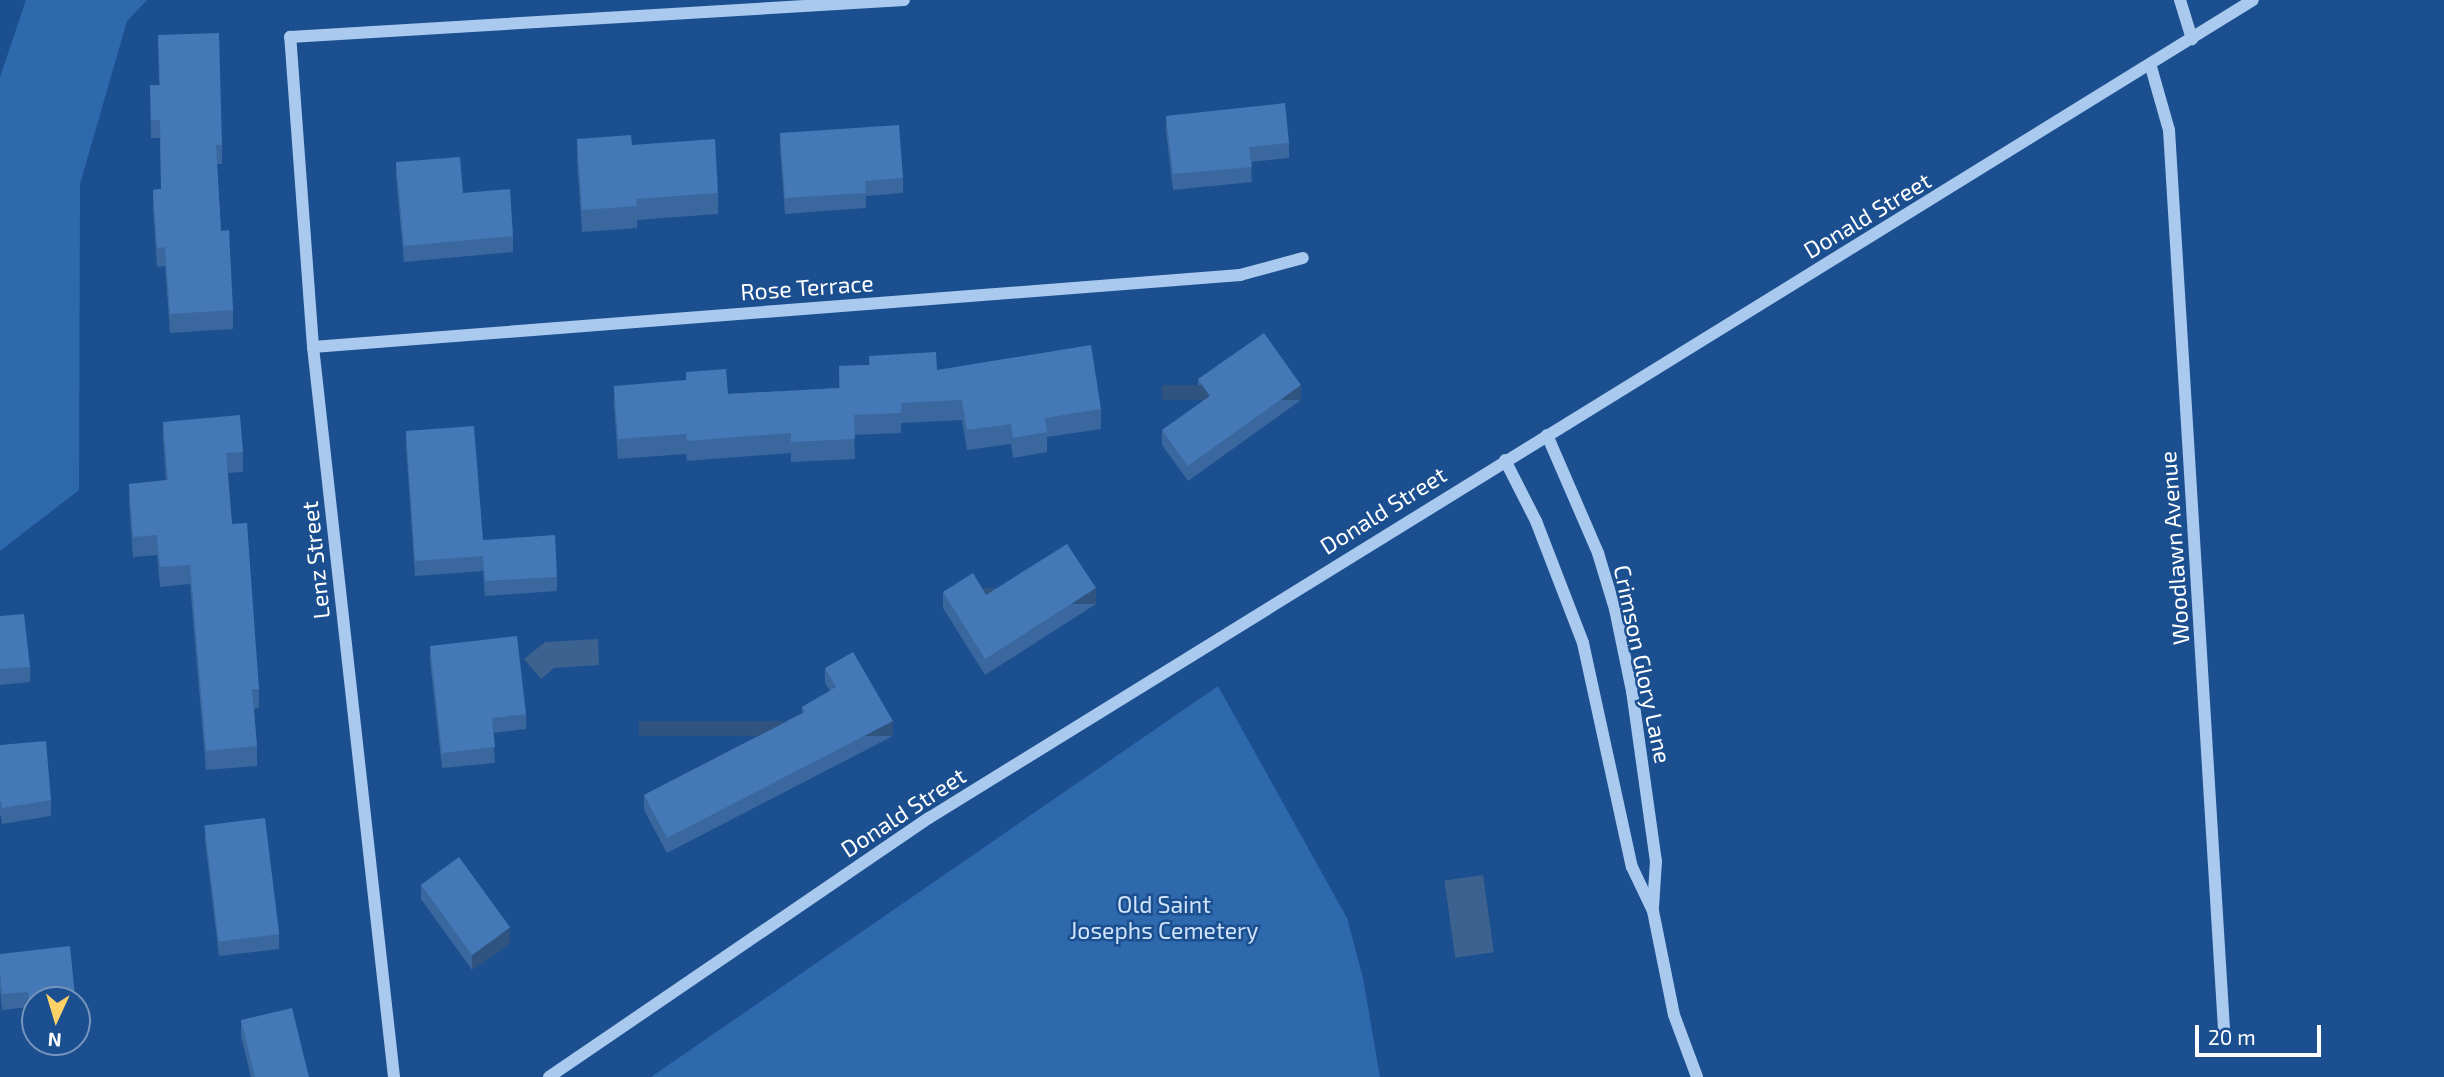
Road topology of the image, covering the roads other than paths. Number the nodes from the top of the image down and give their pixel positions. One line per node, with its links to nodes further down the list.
1 (904, 0): 7 (street, Lenz Street)
2 (2180, 0): 4 (street)
3 (2253, 0): 4 (street, Donald Street)
4 (2192, 39): 5 (street, Donald Street)
5 (2151, 67): 8 (street, Donald Street); 11 (street, Woodlawn Avenue)
6 (1303, 258): 7 (street, Rose Terrace)
7 (313, 346): 12 (street, Lenz Street)
8 (1548, 435): 9 (street, Donald Street); 10 (street, Crimson Glory Lane)
9 (1505, 460): 10 (street, Crimson Glory Lane); 13 (street, Donald Street)
10 (1653, 911): 14 (street, Crimson Glory Lane)
11 (2224, 1029)
12 (394, 1077)
13 (549, 1077)
14 (1697, 1077)

